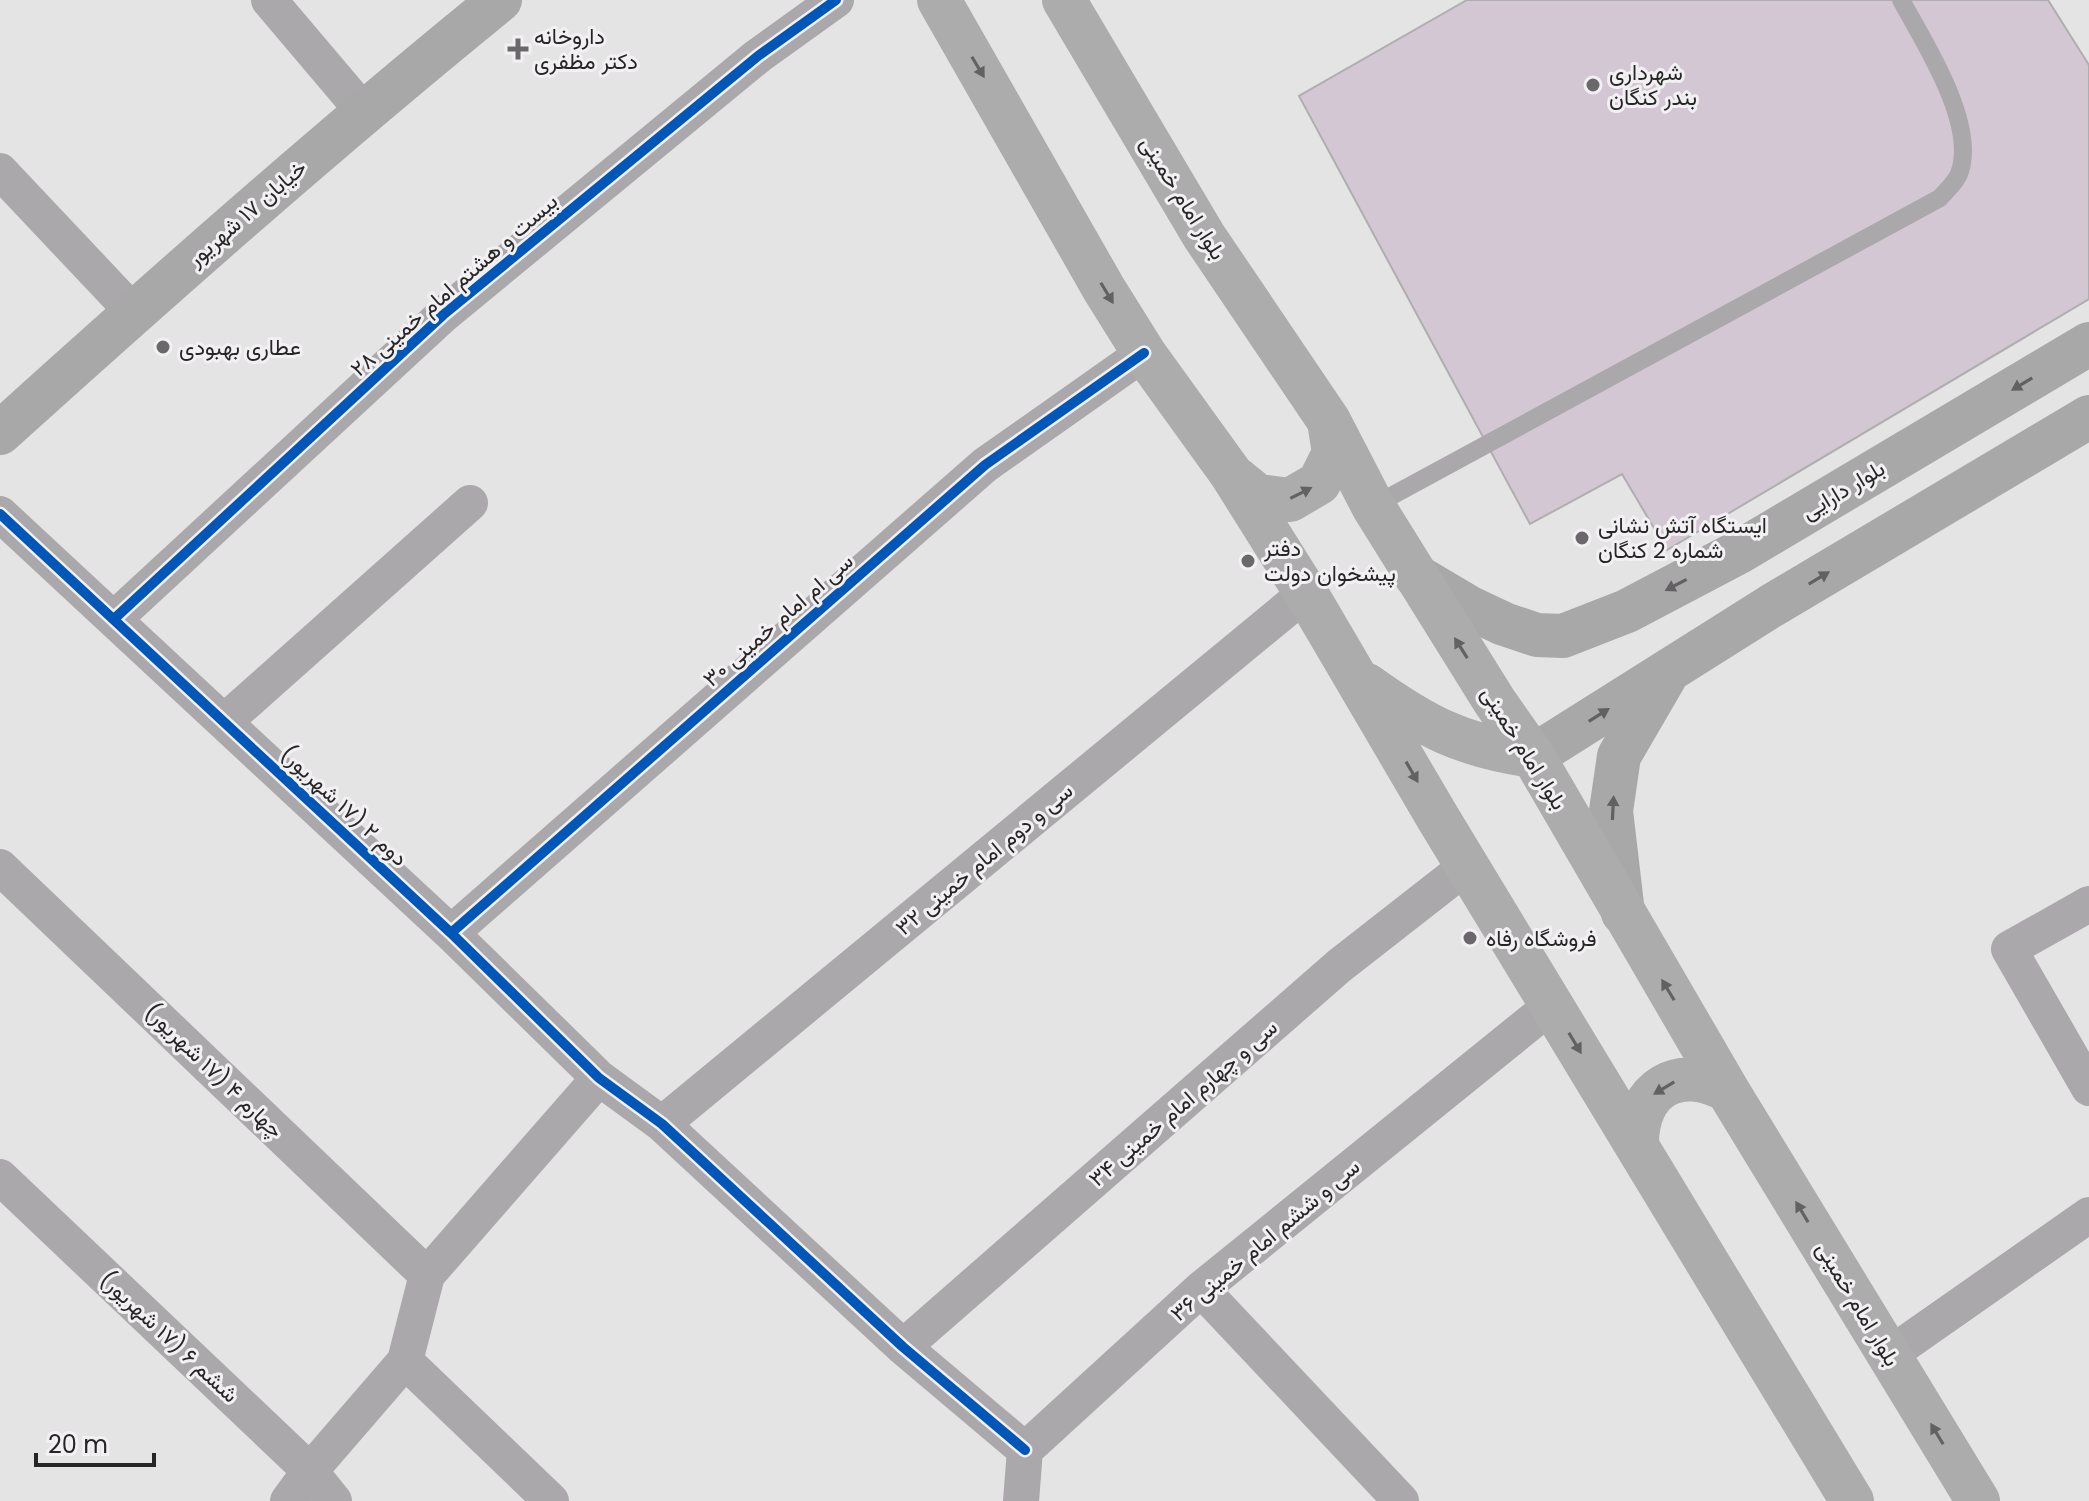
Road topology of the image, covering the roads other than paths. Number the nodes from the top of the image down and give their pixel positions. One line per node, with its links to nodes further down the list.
1 (269, 0): 7 (street)
2 (500, 0): 7 (main road, خیابان ۱۷ شهریور)
3 (836, 0): 23 (street, بیست و هشتم امام خمینی ۲۸)
4 (939, 0): 11 (main road, one-way to 11)
5 (1064, 0): 13 (main road, بلوار امام خمینی)
6 (1901, 0): 17 (lane)
7 (363, 111): 9 (main road, خیابان ۱۷ شهریور)
8 (0, 171): 9 (street)
9 (133, 312): 14 (main road, خیابان ۱۷ شهریور)
10 (2089, 344): 19 (main road, بلوار دارایی, one-way to 19)
11 (1144, 353): 15 (main road); 32 (street, سی ام امام خمینی ۳۰)
12 (2089, 417): 22 (main road, one-way to 12)
13 (1329, 421): 15 (main road, one-way to 13); 17 (main road, بلوار امام خمینی)
14 (0, 433)
15 (1232, 475): 21 (main road)
16 (470, 503): 26 (street)
17 (1373, 506): 20 (main road, بلوار امام خمینی)
18 (0, 514): 23 (street, دوم ۲ (۱۷ شهریور))
19 (1739, 552): 20 (main road, بلوار دارایی, one-way to 20); 22 (main road)
20 (1416, 576): 27 (main road, بلوار امام خمینی, one-way to 20)
21 (1306, 593): 25 (main road); 37 (street, سی و دوم امام خمینی ۳۲)
22 (1771, 606): 24 (main road)
23 (114, 619): 26 (street, دوم ۲ (۱۷ شهریور))
24 (1669, 671): 27 (main road, one-way to 24); 31 (main road, one-way to 24)
25 (1355, 676): 27 (main road); 28 (main road, one-way to 28)
26 (224, 722): 32 (street, دوم ۲ (۱۷ شهریور))
27 (1533, 756): 31 (main road, بلوار امام خمینی)
28 (1467, 866): 33 (main road); 43 (street, سی و چهارم امام خمینی ۳۴)
29 (0, 867): 41 (street, چهارم ۴ (۱۷ شهریور))
30 (2089, 904): 35 (street)
31 (1623, 913): 36 (main road, بلوار امام خمینی, one-way to 31)
32 (451, 933): 34 (street, دوم ۲ (۱۷ شهریور))
33 (1552, 1005): 38 (main road, one-way to 38); 42 (street, سی و ششم امام خمینی ۳۶)
34 (599, 1078): 37 (street, دوم ۲ (۱۷ شهریور)); 41 (street)
35 (2089, 1088)
36 (1728, 1091): 38 (main road, one-way to 38); 44 (main road, بلوار امام خمینی, one-way to 36)
37 (662, 1124): 43 (street, دوم ۲ (۱۷ شهریور))
38 (1637, 1145): 53 (main road)
39 (0, 1177): 47 (street, ششم ۶ (۱۷ شهریور))
40 (2089, 1215): 44 (street)
41 (427, 1275): 45 (street)
42 (1201, 1289): 46 (street, سی و ششم امام خمینی ۳۶); 52 (street)
43 (903, 1347): 46 (street, دوم ۲ (۱۷ شهریور))
44 (1889, 1355): 54 (main road, بلوار امام خمینی, one-way to 44)
45 (405, 1361): 47 (street); 50 (street)
46 (1025, 1450): 51 (street)
47 (310, 1471): 48 (street); 49 (street, ششم ۶ (۱۷ شهریور))
48 (288, 1501)
49 (334, 1501)
50 (551, 1501)
51 (1021, 1501)
52 (1401, 1501)
53 (1852, 1501)
54 (1978, 1501)

